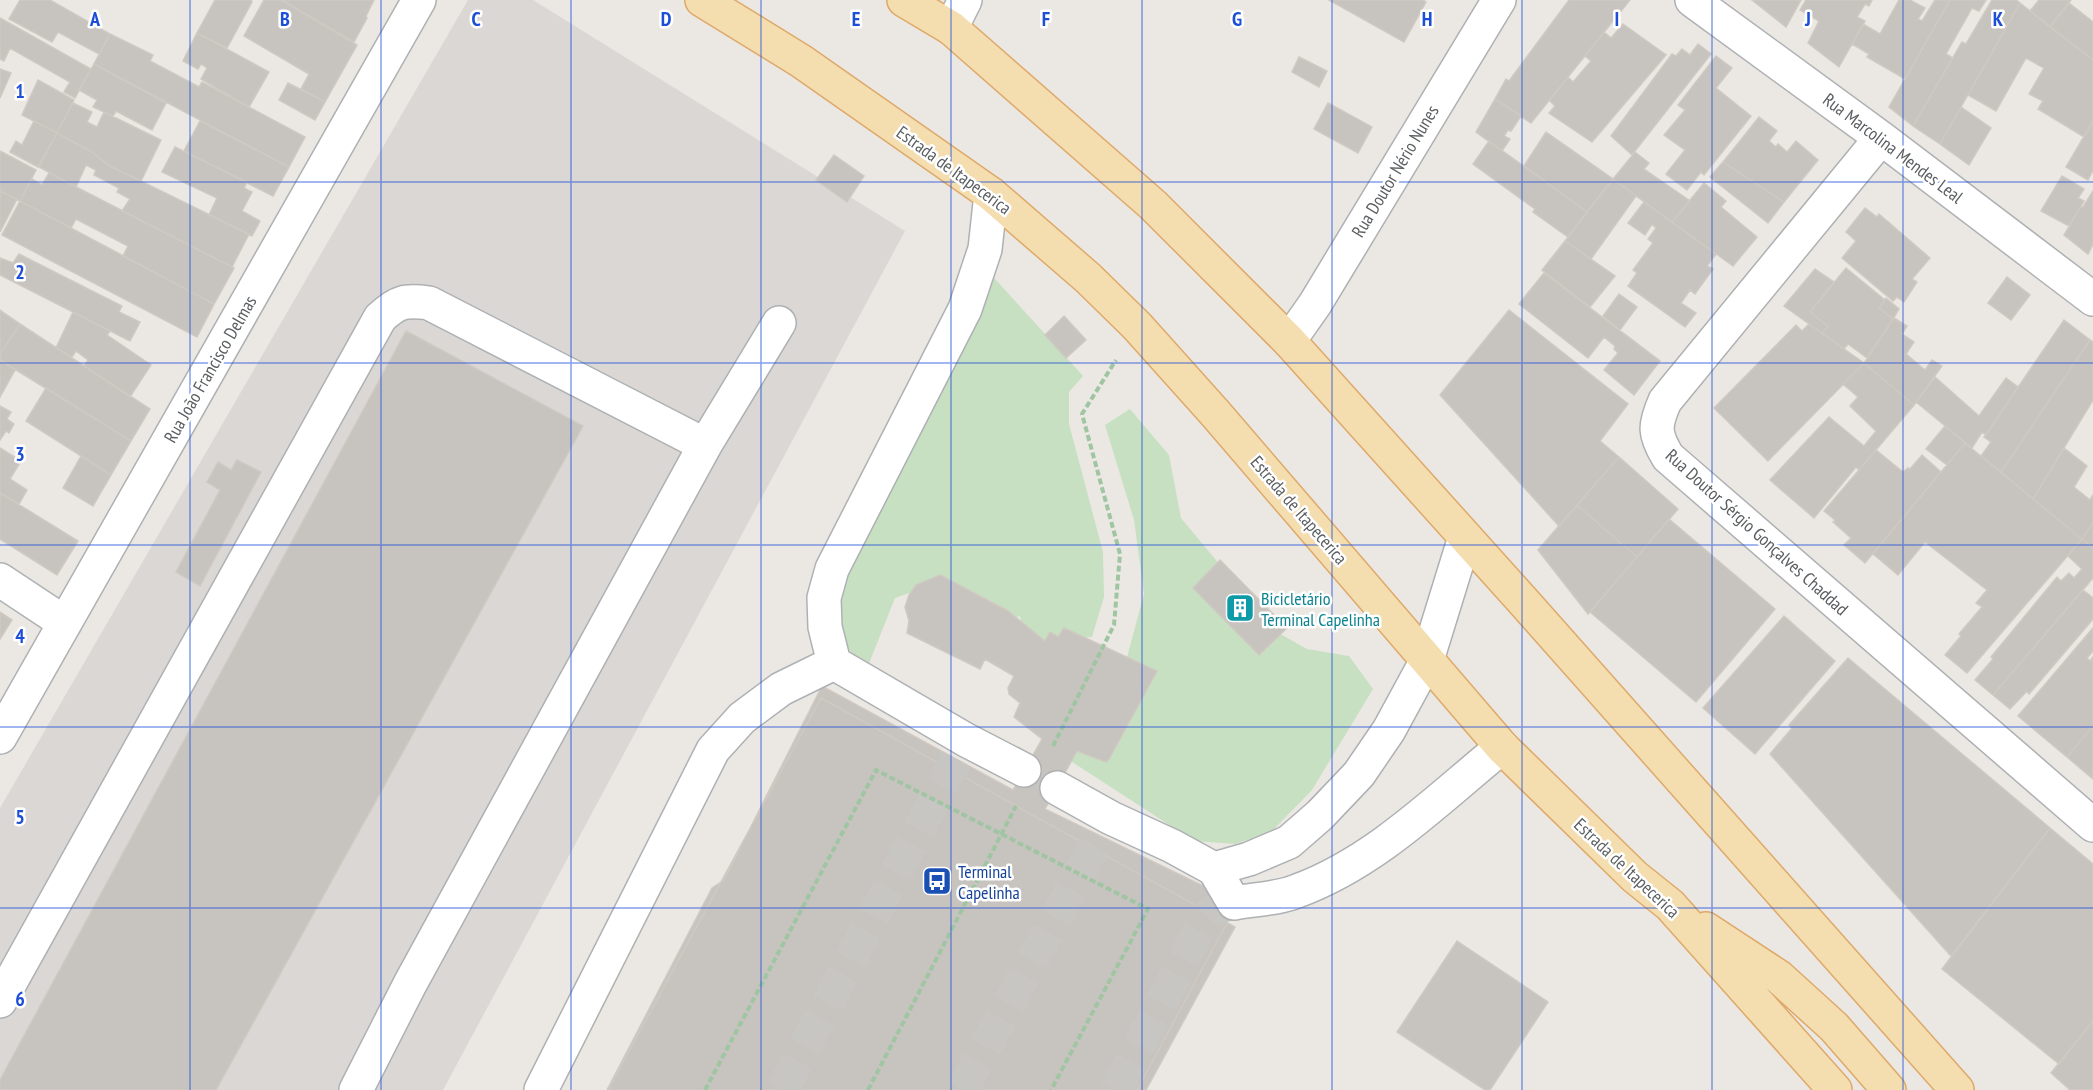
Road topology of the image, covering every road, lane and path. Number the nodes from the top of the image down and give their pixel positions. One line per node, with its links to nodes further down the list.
1 (419, 0): 16 (street, Rua João Francisco Delmas)
2 (702, 0): 8 (main road, Estrada de Itapecerica)
3 (904, 0): 6 (main road)
4 (1499, 0): 12 (street, Rua Doutor Nério Nunes)
5 (1692, 0): 7 (street, Rua Marcolina Mendes Leal)
6 (958, 14): 12 (main road)
7 (1881, 138): 9 (street, Rua Marcolina Mendes Leal); 24 (street, Rua Doutor Sérgio Gonçalves Chaddad)
8 (991, 194): 11 (main road, Estrada de Itapecerica); 18 (street)
9 (2093, 299)
10 (779, 323): 13 (street)
11 (1137, 326): 17 (main road, Estrada de Itapecerica); 21 (path)
12 (1289, 341): 14 (main road)
13 (705, 445): 28 (street); 29 (street)
14 (1465, 537): 17 (street); 36 (main road)
15 (0, 580): 16 (street)
16 (65, 623): 19 (street, Rua João Francisco Delmas)
17 (1427, 660): 20 (main road, Estrada de Itapecerica); 26 (street)
18 (834, 663): 21 (street); 30 (street)
19 (0, 737)
20 (1502, 747): 26 (street); 27 (main road, Estrada de Itapecerica)
21 (1036, 763)
22 (1058, 788): 26 (street)
23 (1016, 806): 25 (path)
24 (2093, 825)
25 (1001, 834): 31 (path); 32 (path); 33 (path)
26 (1214, 869)
27 (1670, 905): 34 (main road, Estrada de Itapecerica); 35 (main road)
28 (0, 1001)
29 (356, 1090)
30 (541, 1090)
31 (705, 1090)
32 (868, 1090)
33 (1052, 1090)
34 (1834, 1090)
35 (1889, 1090)
36 (1957, 1090)

